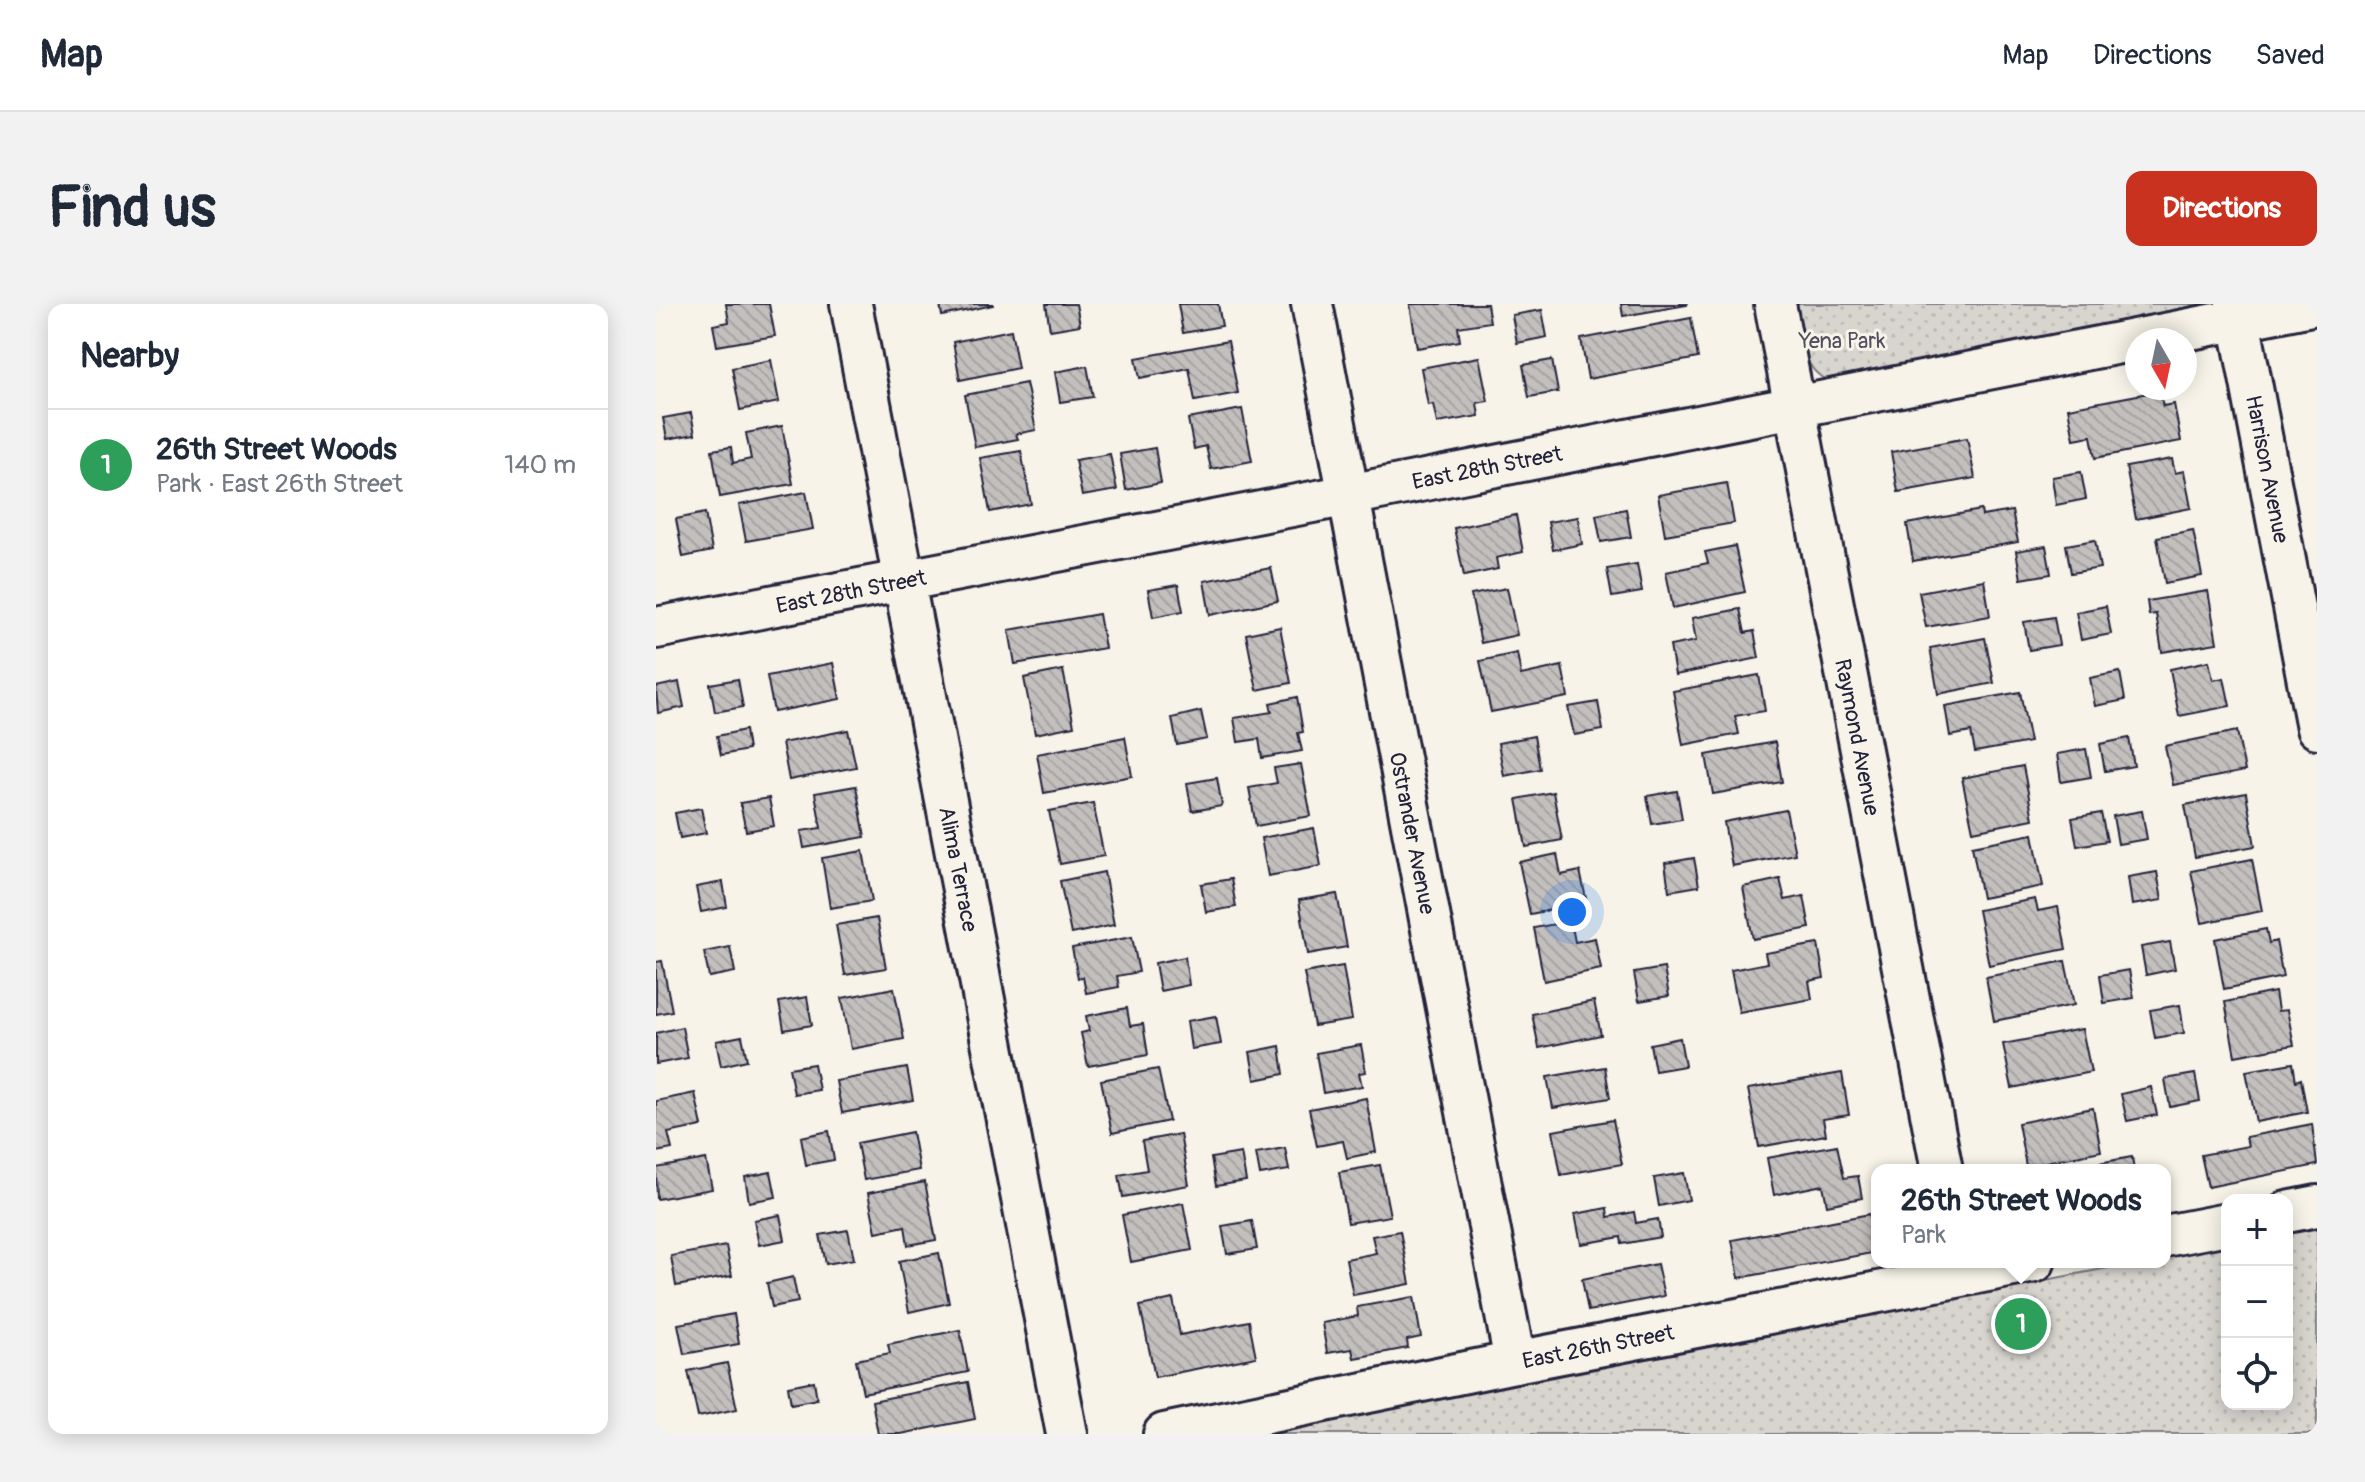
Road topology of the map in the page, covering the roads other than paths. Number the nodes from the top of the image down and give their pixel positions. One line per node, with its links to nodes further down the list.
1 (851, 304): 8 (street, Alima Terrace)
2 (1312, 304): 7 (street, Ostrander Avenue)
3 (1775, 304): 6 (street, Raymond Avenue)
4 (2317, 304): 5 (street, East 28th Street)
5 (2238, 312): 6 (street, East 28th Street); 10 (street, Harrison Avenue)
6 (1795, 405): 7 (street, East 28th Street); 11 (street, Raymond Avenue)
7 (1349, 495): 8 (street, East 28th Street); 17 (street, Ostrander Avenue)
8 (904, 581): 9 (street, East 28th Street); 18 (street, Alima Terrace)
9 (656, 628)
10 (2317, 728)
11 (1941, 1164)
12 (2317, 1206): 13 (street)
13 (2293, 1211)
14 (2221, 1225): 15 (street)
15 (2171, 1235)
16 (1961, 1269): 17 (street, East 26th Street)
17 (1515, 1362): 19 (street, East 26th Street)
18 (1067, 1434)
19 (1164, 1434)

